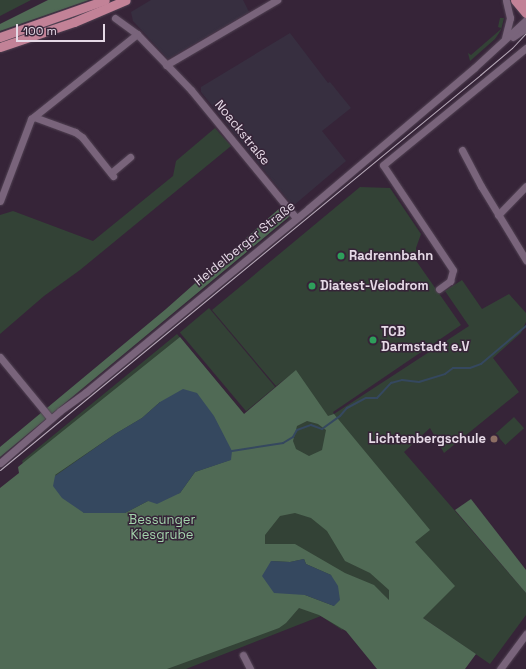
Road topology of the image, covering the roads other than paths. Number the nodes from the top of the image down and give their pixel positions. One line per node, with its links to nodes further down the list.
1 (104, 0): 11 (main road)
2 (126, 0): 13 (main road)
3 (277, 0): 15 (street)
4 (506, 0): 12 (street)
5 (515, 0): 6 (main road)
6 (526, 13)
7 (115, 18): 10 (street, Noackstraße)
8 (526, 20): 12 (street, Heidelberger Straße)
9 (526, 28): 12 (street, Heidelberger Straße)
10 (136, 34): 15 (street, Noackstraße); 16 (street)
11 (0, 37)
12 (504, 42): 22 (street, Heidelberger Straße)
13 (0, 47)
14 (526, 48): 24 (street)
15 (166, 65): 22 (street, Noackstraße)
16 (34, 117): 18 (street); 20 (street)
17 (462, 150): 21 (street)
18 (130, 157)
19 (526, 186): 21 (street)
20 (0, 201)
21 (498, 215): 23 (street)
22 (296, 218): 26 (street, Heidelberger Straße)
23 (526, 260)
24 (440, 289)
25 (0, 357): 26 (street)
26 (51, 419): 27 (street, Heidelberger Straße)
27 (0, 463)
28 (526, 634): 31 (street)
29 (243, 655): 30 (street)
30 (250, 669)
31 (501, 669)

